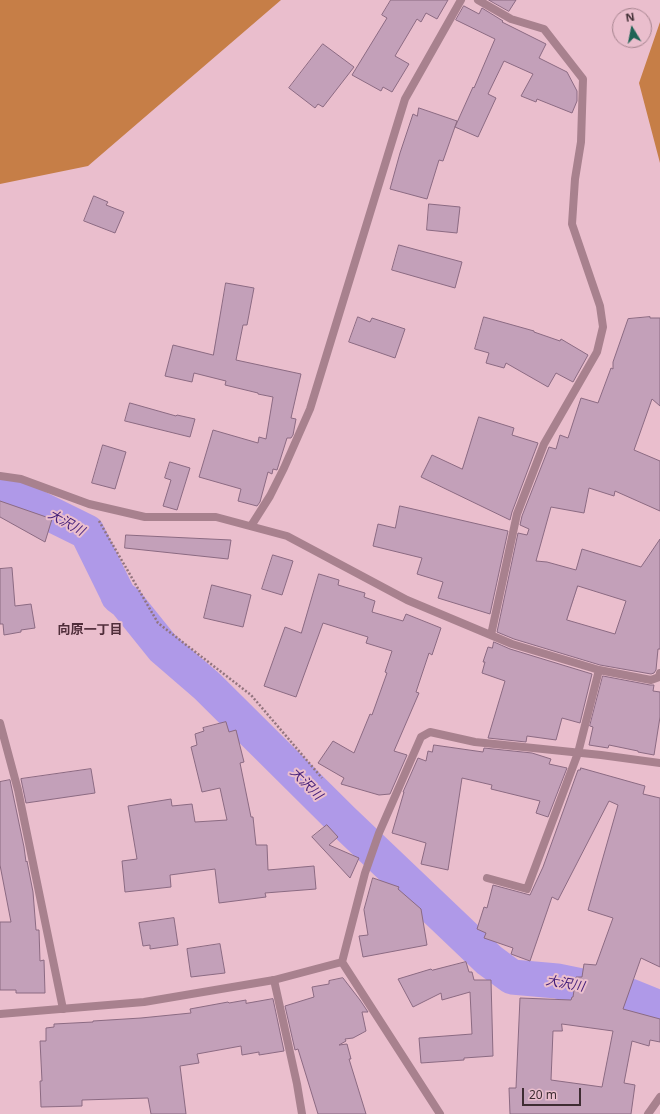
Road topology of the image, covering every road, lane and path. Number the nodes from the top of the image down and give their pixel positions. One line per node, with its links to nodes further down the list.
1 (461, 0): 5 (street)
2 (478, 0): 6 (street)
3 (0, 476): 4 (street)
4 (89, 504): 5 (street); 12 (path)
5 (251, 526): 6 (street)
6 (491, 635): 7 (street)
7 (599, 670): 8 (street); 10 (street)
8 (660, 673)
9 (0, 723): 16 (street)
10 (578, 753): 11 (street); 13 (street); 14 (street)
11 (660, 763)
12 (322, 778)
13 (487, 878)
14 (342, 962): 15 (street); 20 (street)
15 (274, 980): 16 (street); 19 (street)
16 (63, 1009): 17 (street)
17 (0, 1014)
18 (660, 1097): 21 (street)
19 (302, 1114)
20 (440, 1114)
21 (648, 1114)

